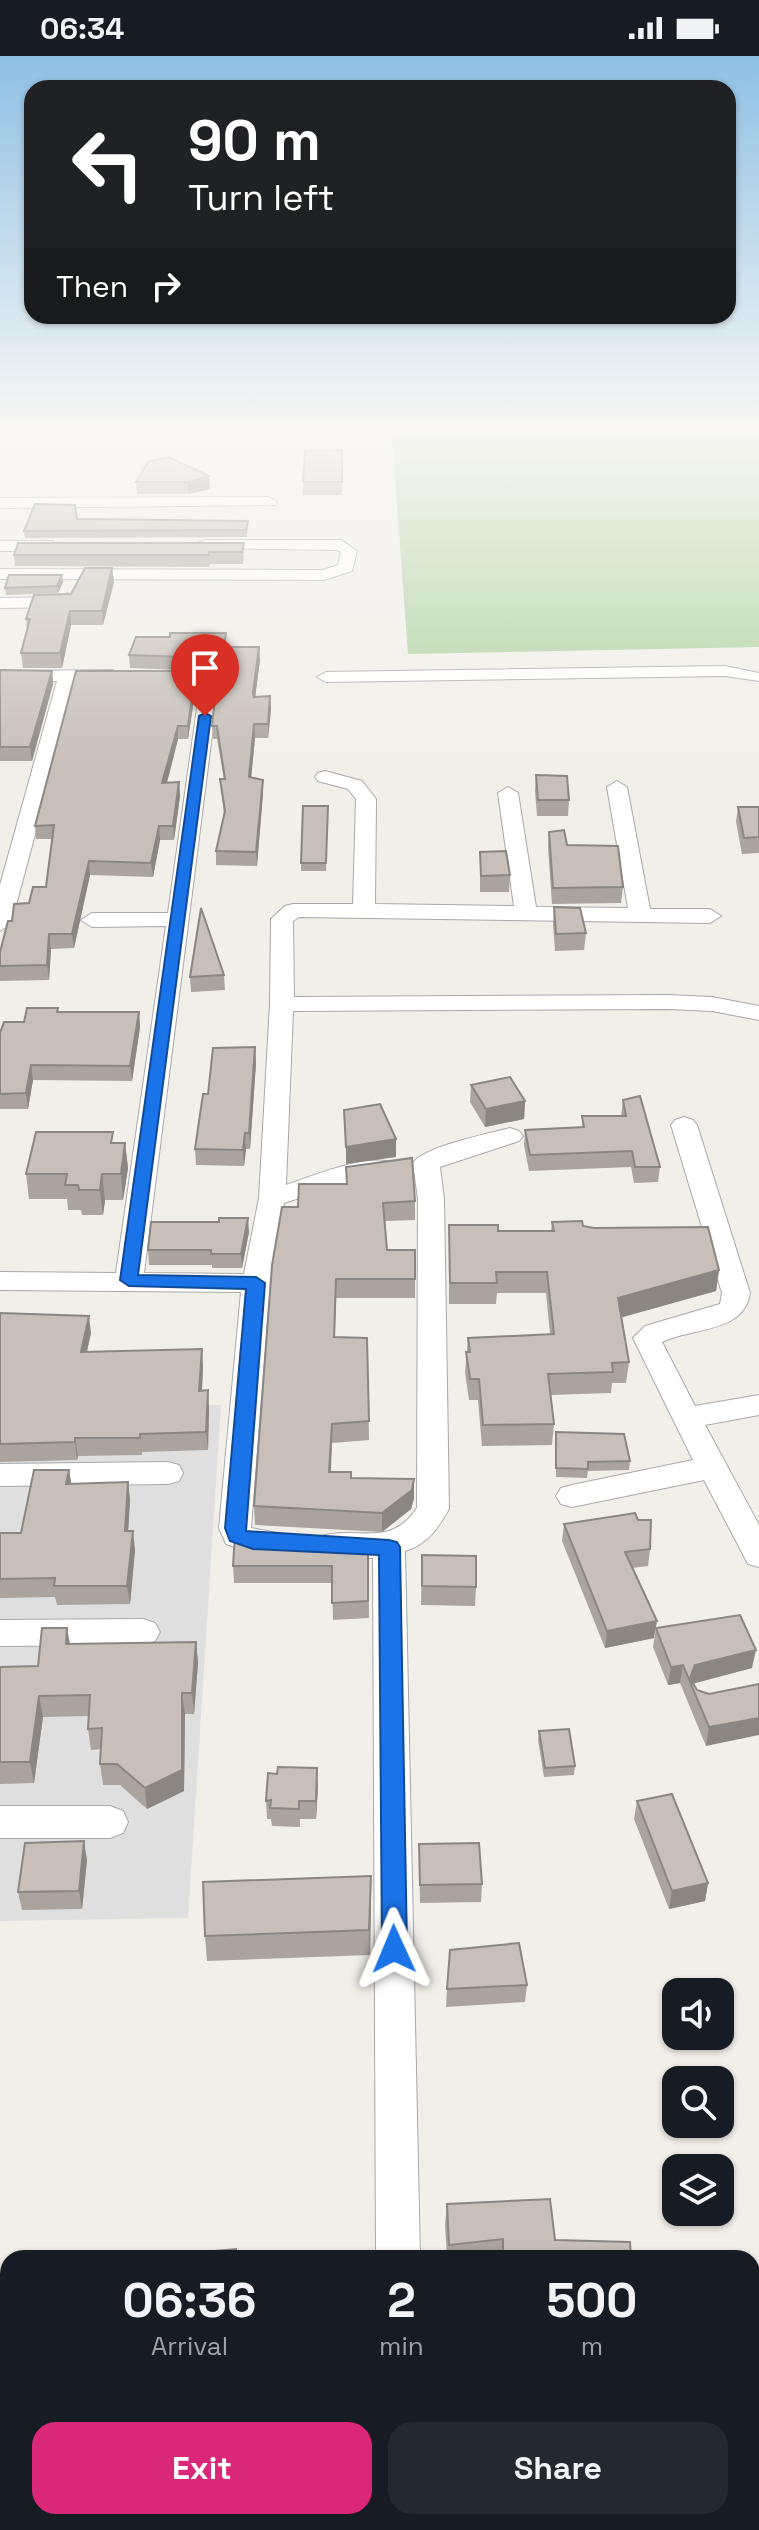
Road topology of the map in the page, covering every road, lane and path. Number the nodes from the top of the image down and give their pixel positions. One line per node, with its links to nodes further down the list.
1 (189, 545): 5 (street)
2 (0, 546): 3 (street)
3 (62, 546)
4 (0, 574): 5 (street)
5 (77, 575): 6 (street)
6 (0, 603)
7 (68, 675): 8 (street); 18 (street); 20 (street)
8 (0, 676)
9 (326, 677): 10 (street)
10 (757, 680)
11 (325, 777): 14 (street)
12 (617, 787): 16 (street)
13 (508, 793): 15 (street)
14 (364, 911): 15 (street); 21 (street)
15 (526, 914): 16 (street)
16 (641, 915): 17 (street)
17 (710, 916)
18 (177, 919): 19 (street); 27 (street)
19 (92, 920)
20 (0, 924)
21 (282, 1004): 22 (street); 26 (street)
22 (759, 1013)
23 (684, 1125): 31 (street)
24 (510, 1136): 25 (street)
25 (426, 1163): 26 (street); 36 (street)
26 (272, 1198): 29 (street)
27 (129, 1280): 28 (street); 29 (street)
28 (0, 1281)
29 (256, 1283): 36 (street)
30 (759, 1405): 31 (street)
31 (686, 1418): 32 (street)
32 (712, 1467): 35 (street); 37 (street)
33 (168, 1473): 34 (street)
34 (0, 1475)
35 (572, 1496)
36 (389, 1547): 42 (street)
37 (759, 1555)
38 (143, 1632): 39 (street)
39 (0, 1633)
40 (0, 1822): 41 (street)
41 (110, 1822)
42 (398, 2250)

